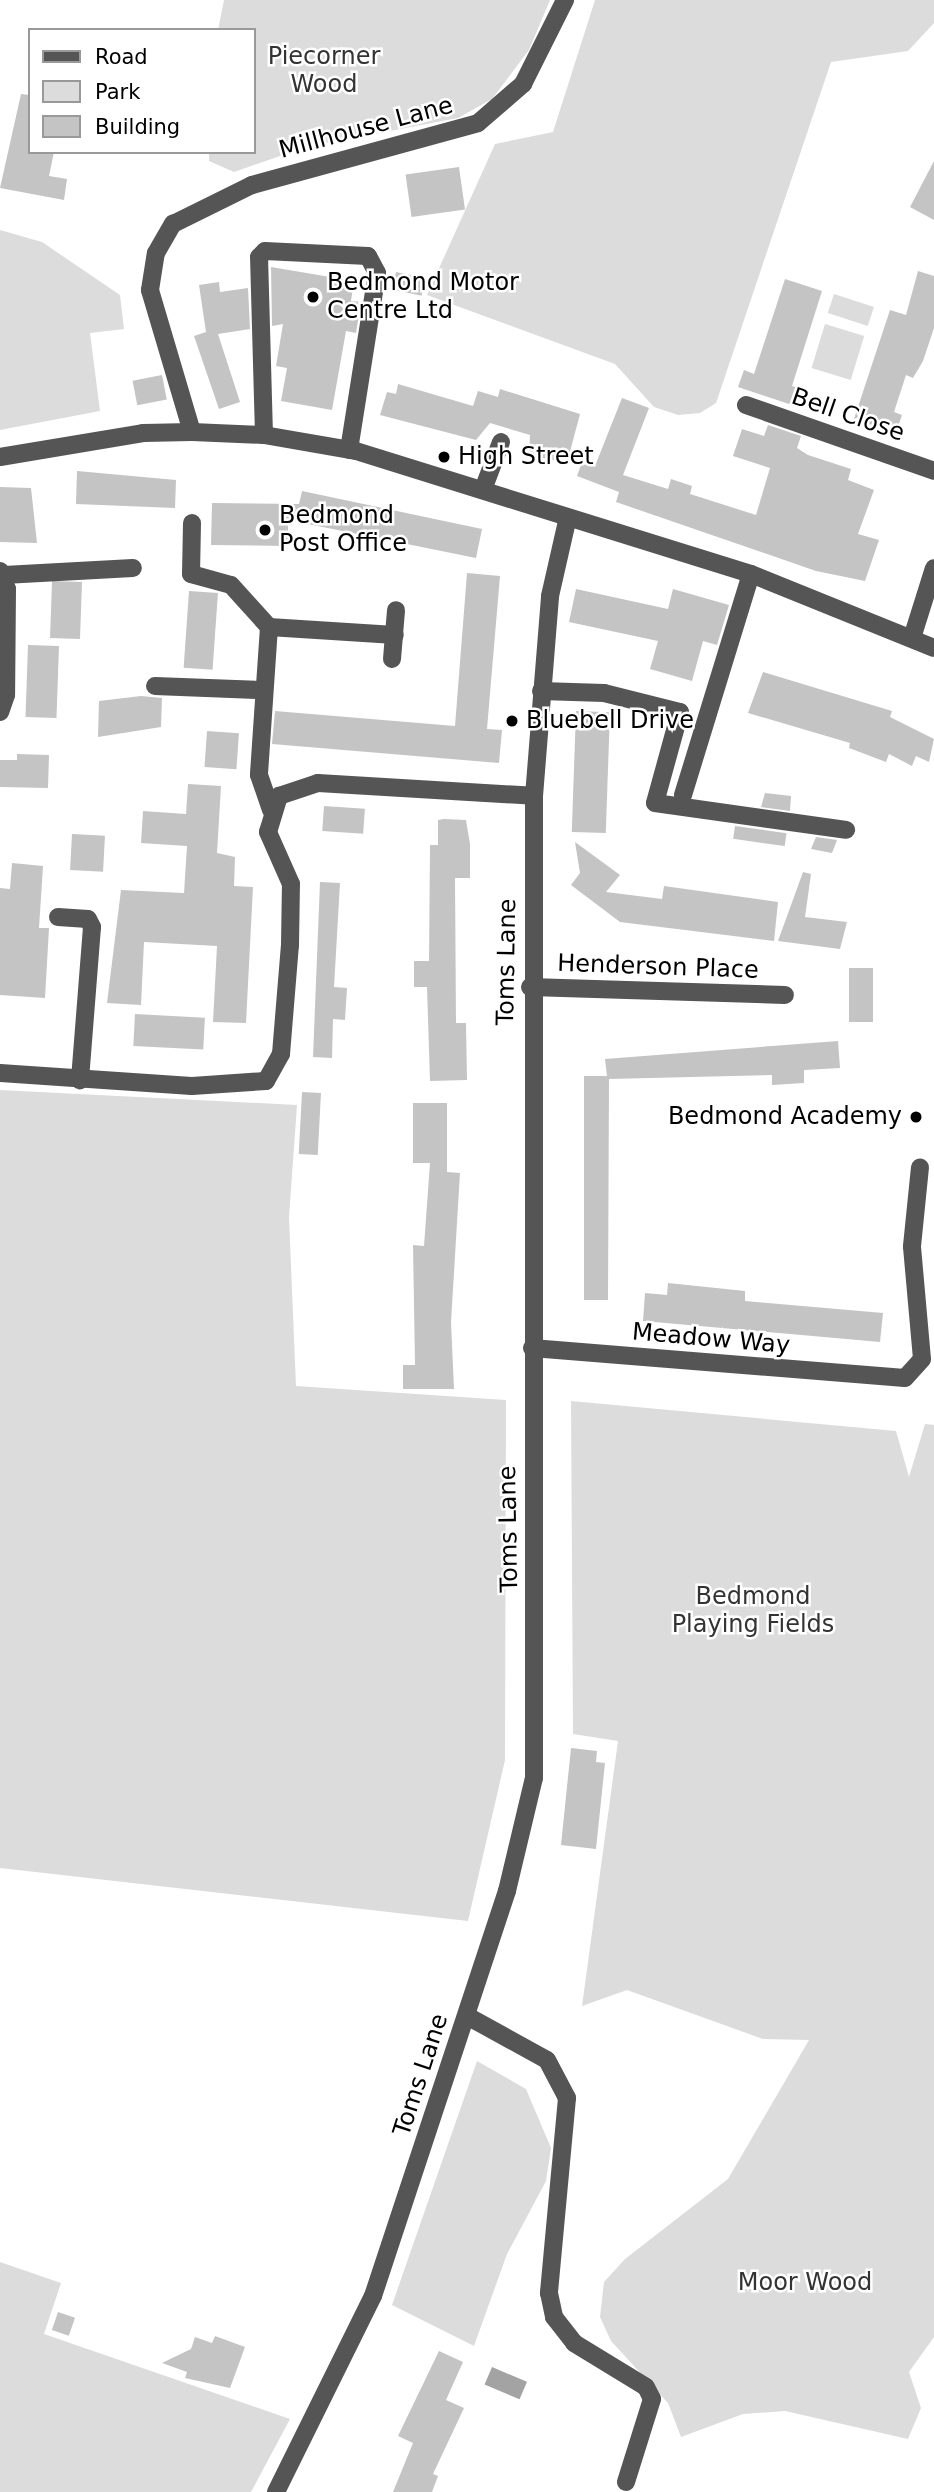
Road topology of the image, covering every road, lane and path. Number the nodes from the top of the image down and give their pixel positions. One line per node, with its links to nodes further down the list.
1 (565, 0): 3 (street, Millhouse Lane)
2 (746, 405): 8 (street, Bell Close)
3 (192, 432): 4 (street); 7 (street)
4 (264, 435): 6 (street); 6 (street)
5 (501, 442): 9 (street)
6 (349, 450): 9 (street)
7 (0, 457)
8 (934, 471)
9 (485, 487): 10 (street)
10 (566, 520): 15 (street); 24 (street, Toms Lane)
11 (192, 523): 17 (street)
12 (132, 568): 14 (street)
13 (934, 568): 19 (street)
14 (2, 573): 25 (street)
15 (751, 574): 19 (street); 26 (street)
16 (396, 610): 18 (street)
17 (269, 627): 18 (street); 23 (street)
18 (394, 635): 21 (street)
19 (912, 638): 20 (street)
20 (934, 648)
21 (392, 659)
22 (155, 686): 23 (street)
23 (261, 690): 28 (street)
24 (541, 691): 27 (street, Toms Lane); 29 (street)
25 (0, 712)
26 (683, 795)
27 (534, 796): 28 (street); 31 (street, Toms Lane)
28 (271, 810): 34 (street)
29 (846, 830)
30 (58, 917): 34 (street)
31 (530, 987): 32 (street, Henderson Place); 36 (street, Toms Lane)
32 (785, 995)
33 (0, 1073): 34 (street)
34 (80, 1081)
35 (920, 1167): 36 (street, Meadow Way)
36 (532, 1348): 37 (street, Toms Lane)
37 (467, 2016): 38 (street); 39 (street, Toms Lane)
38 (626, 2482)
39 (276, 2492)

